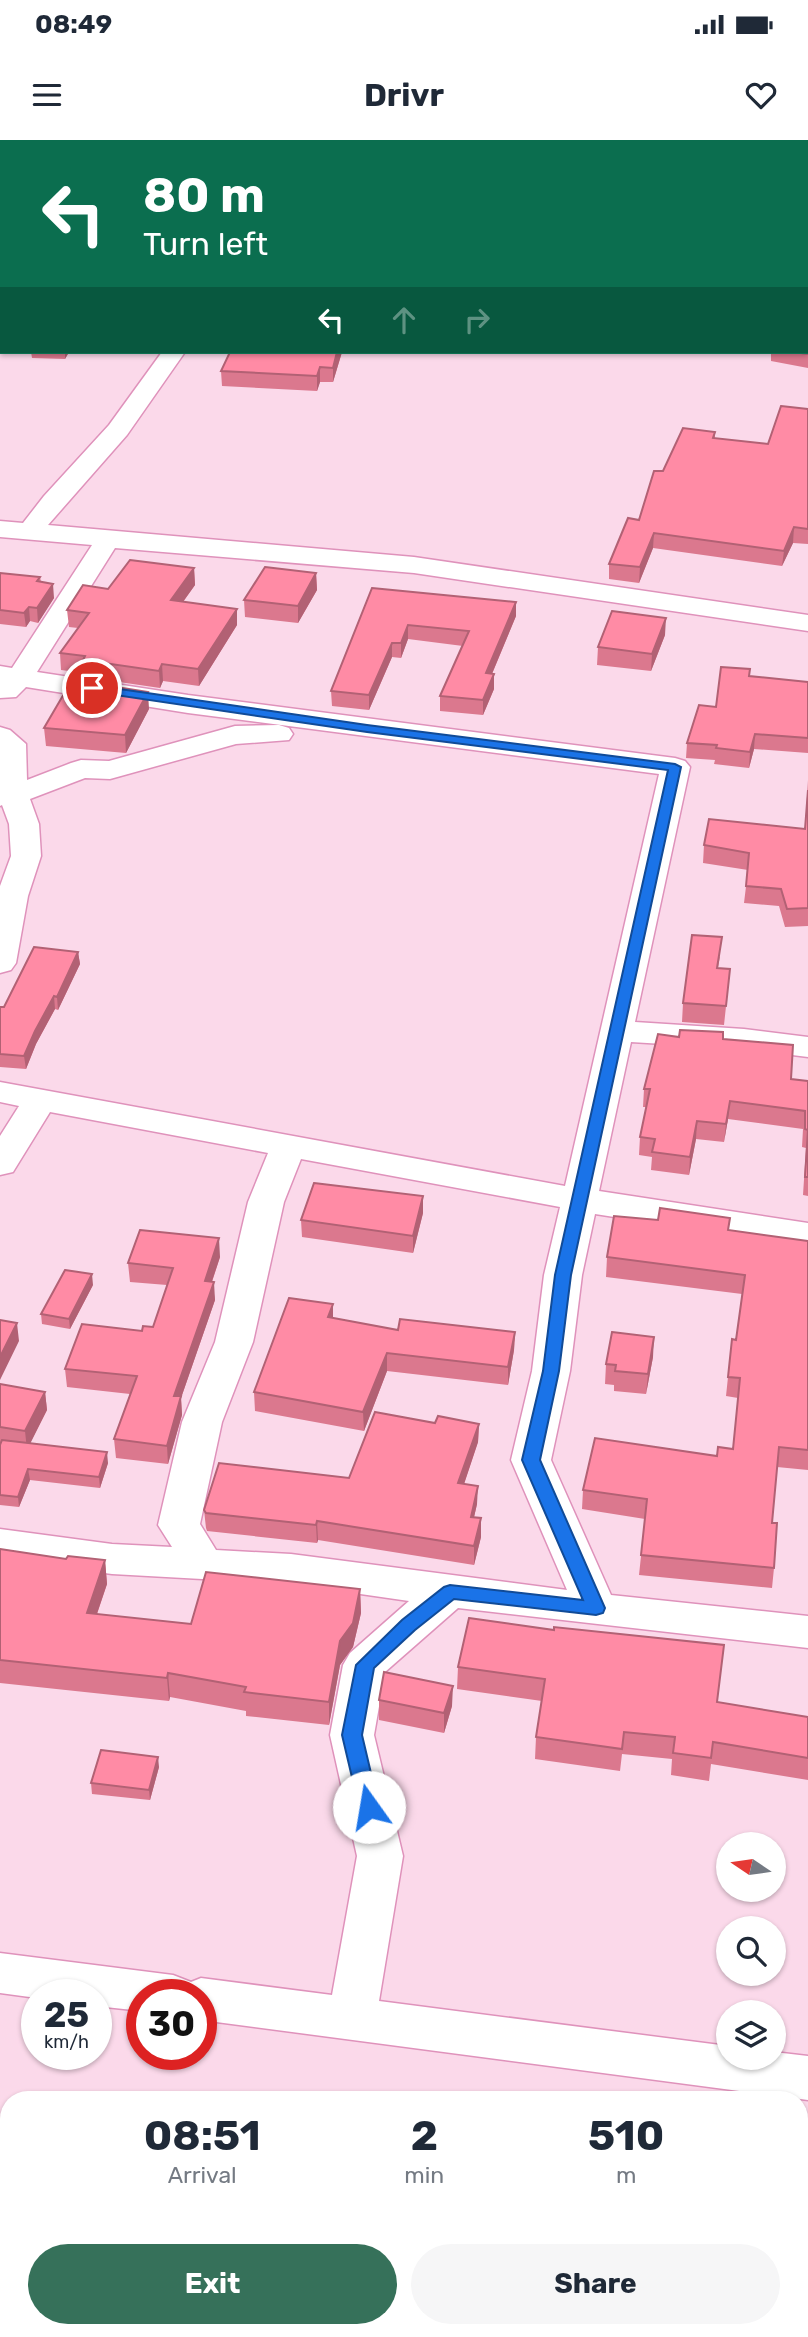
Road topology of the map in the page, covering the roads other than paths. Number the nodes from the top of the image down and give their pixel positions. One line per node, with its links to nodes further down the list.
1 (172, 354): 3 (street)
2 (0, 529): 3 (street)
3 (30, 531): 4 (street)
4 (129, 540): 5 (street); 6 (street)
5 (808, 623)
6 (7, 682): 7 (street)
7 (367, 729): 9 (street); 11 (street)
8 (0, 736): 9 (street)
9 (7, 795): 10 (street)
10 (0, 963)
11 (618, 1031): 12 (street); 17 (street)
12 (808, 1048)
13 (0, 1092): 14 (street)
14 (40, 1100): 15 (street); 16 (street)
15 (289, 1146): 17 (street); 20 (street)
16 (0, 1164)
17 (581, 1200): 18 (street); 22 (street)
18 (808, 1235)
19 (0, 1544): 20 (street)
20 (204, 1565): 21 (street)
21 (450, 1592): 22 (street); 27 (street)
22 (596, 1608): 23 (street)
23 (808, 1632)
24 (0, 1973): 25 (street)
25 (126, 1989)
26 (217, 2001): 27 (street)
27 (352, 2018): 28 (street)
28 (808, 2078)

